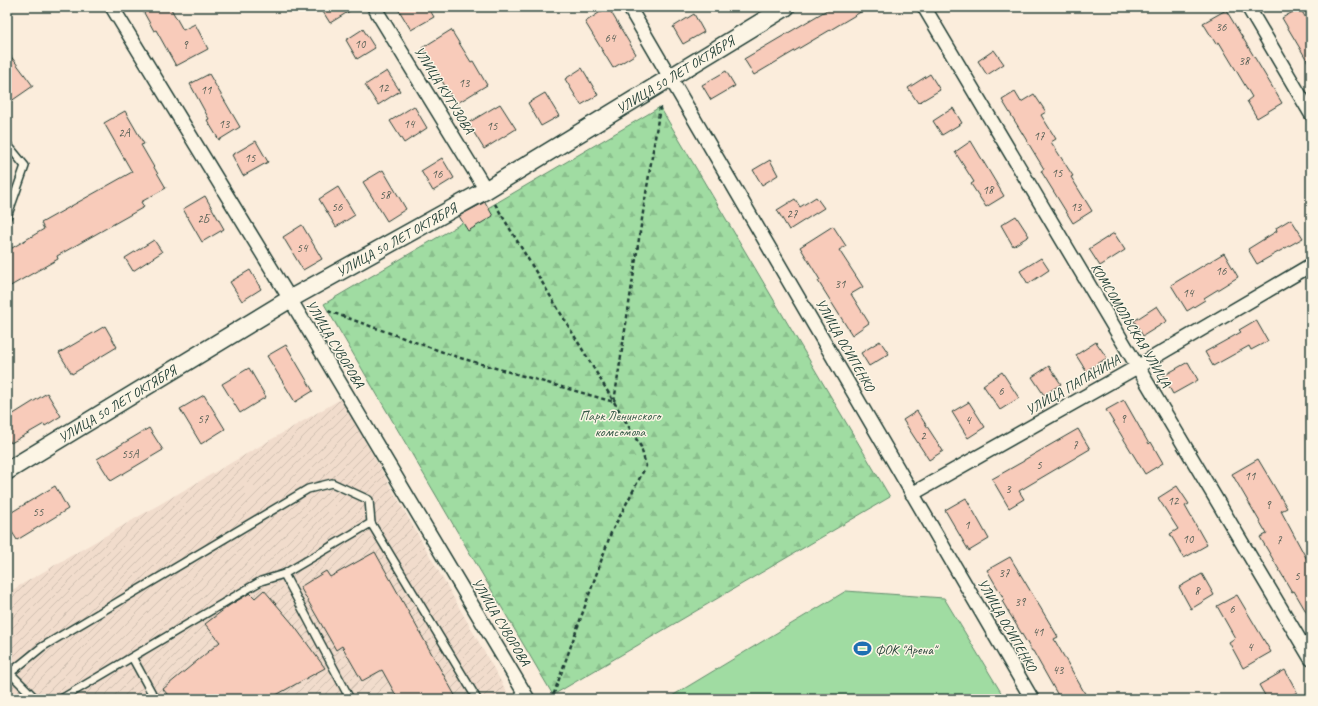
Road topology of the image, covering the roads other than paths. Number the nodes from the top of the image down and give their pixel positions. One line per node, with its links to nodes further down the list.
1 (112, 7): 13 (street, УЛИЦА СУВОРОВА)
2 (374, 7): 10 (street, УЛИЦА КУТУЗОВА)
3 (629, 7): 7 (street, УЛИЦА ОСИПЕНКО)
4 (786, 7): 7 (street, УЛИЦА 50 ЛЕТ ОКТЯБРЯ)
5 (924, 7): 14 (street, КОМСОМОЛЬСКАЯ УЛИЦА)
6 (1248, 7): 8 (street)
7 (671, 77): 10 (street, УЛИЦА 50 ЛЕТ ОКТЯБРЯ); 16 (street, УЛИЦА ОСИПЕНКО)
8 (1311, 114)
9 (7, 144): 11 (lane)
10 (491, 197): 13 (street, УЛИЦА 50 ЛЕТ ОКТЯБРЯ)
11 (7, 217)
12 (1311, 265): 14 (street, УЛИЦА ПАПАНИНА)
13 (290, 299): 15 (street, УЛИЦА 50 ЛЕТ ОКТЯБРЯ); 26 (street, УЛИЦА СУВОРОВА)
14 (1136, 367): 16 (street, УЛИЦА ПАПАНИНА); 20 (street, КОМСОМОЛЬСКАЯ УЛИЦА)
15 (7, 471)
16 (912, 494): 27 (street, УЛИЦА ОСИПЕНКО)
17 (371, 523): 18 (lane); 21 (lane); 25 (lane)
18 (284, 574): 19 (lane); 24 (lane)
19 (132, 657): 22 (lane); 23 (lane)
20 (1311, 659)
21 (36, 699)
22 (61, 699)
23 (155, 699)
24 (350, 699)
25 (477, 699)
26 (528, 699)
27 (1032, 699)

